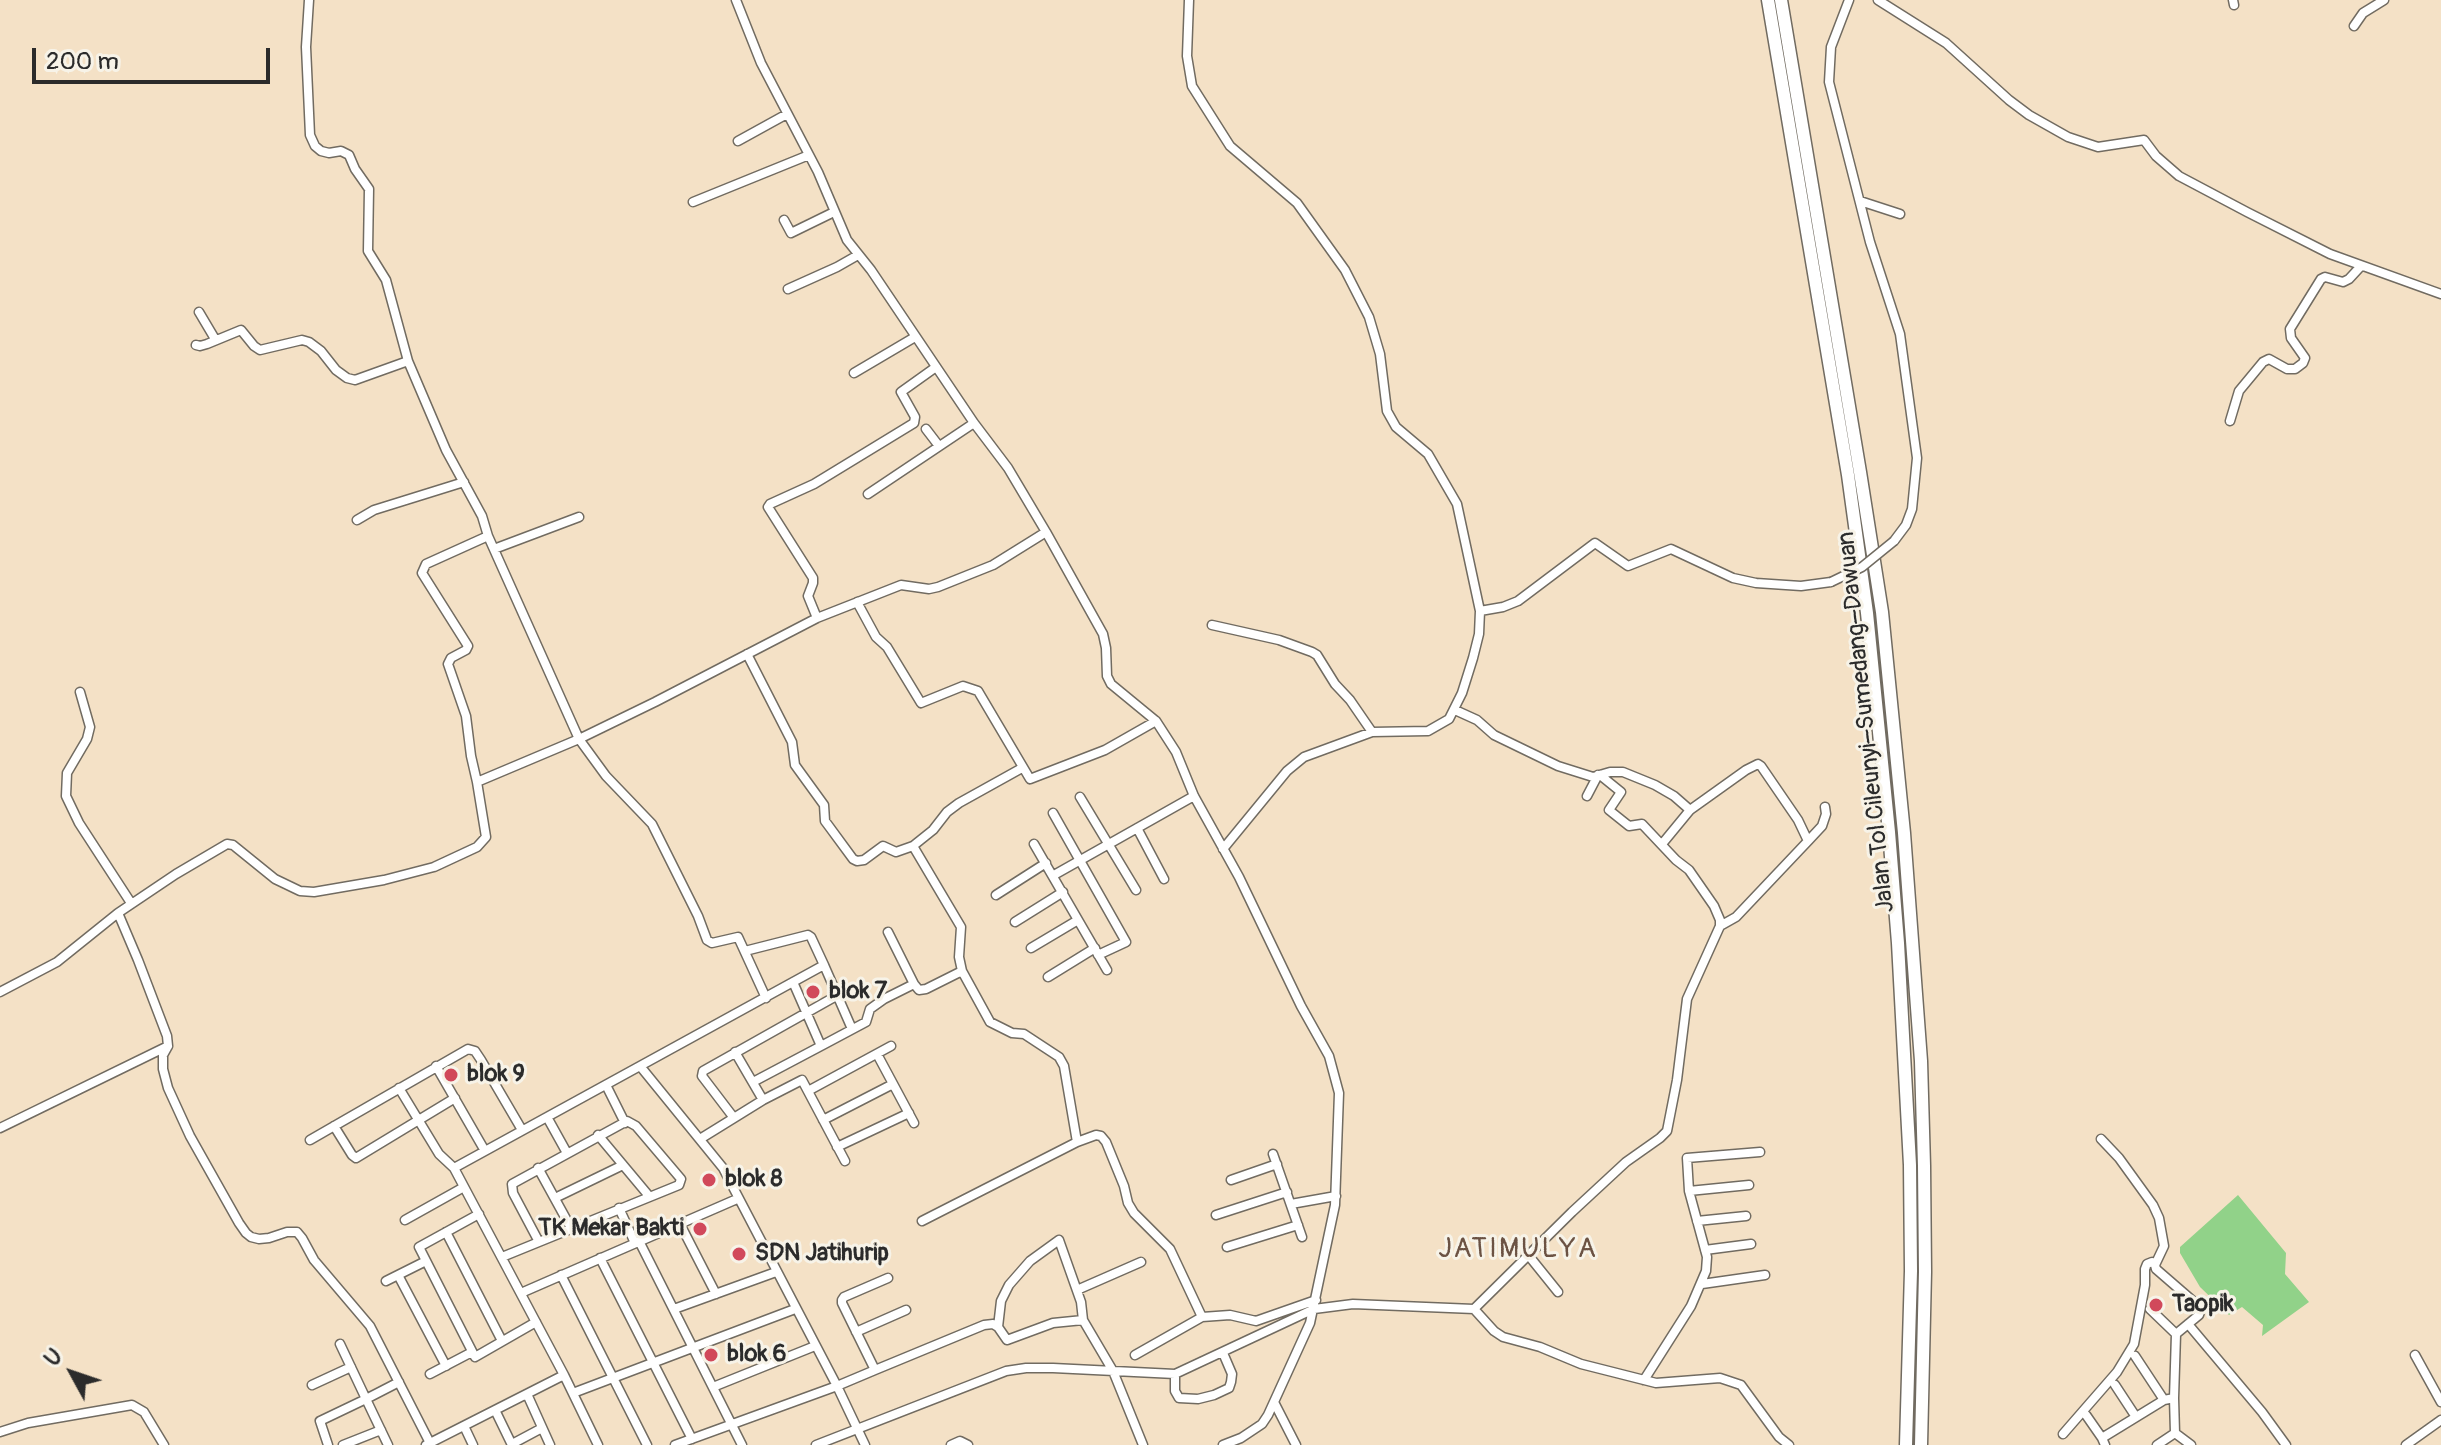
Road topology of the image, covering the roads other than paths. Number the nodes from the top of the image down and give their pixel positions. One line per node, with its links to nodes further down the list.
1 (309, 0): 26 (street)
2 (736, 0): 10 (street)
3 (1189, 0): 41 (street)
4 (1768, 0): 255 (highway, Jalan Tol Cileunyi–Sumedang–Dawuan)
5 (1781, 0): 256 (highway, Jalan Tol Cileunyi–Sumedang–Dawuan)
6 (1849, 0): 13 (street)
7 (1878, 0): 19 (street)
8 (2384, 0): 9 (street)
9 (2354, 26)
10 (787, 114): 11 (street); 12 (street)
11 (738, 141)
12 (809, 155): 14 (street); 15 (street)
13 (1860, 201): 16 (street); 41 (street, bridge)
14 (693, 202)
15 (834, 212): 17 (street); 18 (street)
16 (1900, 214)
17 (784, 220)
18 (858, 255): 20 (street); 23 (street)
19 (2361, 266): 21 (street); 29 (street)
20 (788, 289)
21 (2441, 294)
22 (199, 312): 24 (street)
23 (915, 337): 27 (street); 28 (street)
24 (215, 339): 25 (street); 26 (street)
25 (196, 345)
26 (408, 361): 33 (street)
27 (936, 367): 30 (street); 42 (street)
28 (854, 373)
29 (2230, 421)
30 (974, 423): 32 (street); 37 (street)
31 (926, 429): 32 (street)
32 (939, 446): 34 (street)
33 (464, 482): 36 (street); 38 (street)
34 (868, 494)
35 (579, 517): 39 (street)
36 (357, 520)
37 (1046, 532): 40 (street); 47 (street)
38 (488, 536): 39 (street); 52 (street)
39 (494, 549): 49 (street)
40 (857, 602): 42 (street); 50 (street)
41 (1480, 611): 46 (street)
42 (817, 618): 44 (street)
43 (1212, 625): 48 (street)
44 (747, 654): 49 (street); 64 (street)
45 (80, 692): 73 (street)
46 (1455, 710): 48 (street); 51 (street)
47 (1156, 721): 50 (street); 53 (street)
48 (1372, 732): 65 (street)
49 (579, 739): 52 (street); 80 (street)
50 (1022, 768): 64 (street)
51 (1599, 775): 54 (street); 57 (street); 63 (street)
52 (477, 782): 73 (street)
53 (1194, 796): 59 (street); 65 (street)
54 (1587, 796)
55 (1080, 797): 61 (street)
56 (1825, 807): 60 (street)
57 (1690, 810): 60 (street); 63 (street)
58 (1053, 813): 66 (street)
59 (1137, 828): 61 (street); 69 (street)
60 (1808, 841): 77 (street)
61 (1109, 843): 66 (street); 70 (street)
62 (1034, 844): 67 (street)
63 (1662, 844): 77 (street)
64 (913, 846): 84 (street)
65 (1223, 849): 140 (street)
66 (1081, 860): 68 (street); 81 (street)
67 (1046, 863): 68 (street); 72 (street)
68 (1054, 875): 71 (street)
69 (1164, 879)
70 (1136, 890)
71 (1063, 892): 75 (street); 76 (street)
72 (996, 895)
73 (131, 903): 74 (street)
74 (118, 913): 88 (street); 93 (street)
75 (1078, 920): 79 (street); 81 (street)
76 (1015, 922)
77 (1720, 926): 161 (street)
78 (888, 932): 87 (street)
79 (1031, 948)
80 (745, 951): 82 (street); 90 (street)
81 (1096, 952): 83 (street); 85 (street)
82 (824, 965): 86 (street); 89 (street)
83 (1107, 970)
84 (962, 971): 87 (street); 123 (street)
85 (1048, 977)
86 (793, 982): 90 (street); 91 (street)
87 (914, 984): 92 (street)
88 (0, 992)
89 (838, 995): 91 (street); 92 (street)
90 (766, 998): 100 (street)
91 (807, 1012): 94 (street); 96 (street)
92 (852, 1029): 94 (street)
93 (168, 1046): 117 (street); 210 (street)
94 (821, 1046): 98 (street)
95 (891, 1046): 97 (street)
96 (735, 1052): 102 (street); 111 (street)
97 (877, 1054): 103 (street); 106 (street)
98 (793, 1061): 101 (street); 102 (street)
99 (436, 1066): 105 (street); 107 (street); 118 (street)
100 (640, 1066): 104 (street); 120 (street)
101 (802, 1080): 106 (street); 108 (street)
102 (753, 1082): 108 (street)
103 (893, 1084): 109 (street); 112 (street)
104 (606, 1085): 110 (street); 114 (street)
105 (399, 1088): 113 (street); 116 (street)
106 (808, 1091): 112 (street)
107 (455, 1098): 113 (street); 125 (street)
108 (763, 1100): 111 (street)
109 (909, 1113): 115 (street); 124 (street)
110 (547, 1117): 118 (street); 127 (street)
111 (734, 1118): 120 (street)
112 (823, 1120): 124 (street)
113 (419, 1121): 116 (street); 132 (street)
114 (625, 1123): 119 (street); 139 (street)
115 (914, 1123)
116 (334, 1126): 122 (street)
117 (0, 1128)
118 (522, 1130): 125 (street)
119 (598, 1135): 127 (street); 131 (street)
120 (700, 1139): 142 (street)
121 (2101, 1139): 166 (street)
122 (310, 1140)
123 (1077, 1142): 149 (street); 184 (street)
124 (837, 1147): 129 (street)
125 (485, 1151): 132 (street)
126 (1760, 1152): 137 (street)
127 (567, 1153): 133 (street)
128 (1273, 1154): 130 (street)
129 (845, 1161)
130 (1277, 1164): 134 (street); 138 (street)
131 (623, 1165): 139 (street); 141 (street)
132 (454, 1168): 136 (street)
133 (538, 1168): 141 (street); 156 (street)
134 (1231, 1180)
135 (1749, 1185): 137 (street)
136 (464, 1187): 145 (street); 148 (street)
137 (1689, 1191): 150 (street)
138 (1287, 1192): 143 (street); 146 (street)
139 (649, 1196): 144 (street)
140 (1336, 1196): 143 (street); 178 (street)
141 (555, 1198): 153 (street)
142 (737, 1199): 151 (street); 167 (street)
143 (1291, 1204): 152 (street)
144 (619, 1208): 153 (street); 157 (street)
145 (479, 1214): 154 (street); 162 (street)
146 (1216, 1215)
147 (1746, 1216): 150 (street)
148 (405, 1220)
149 (922, 1221)
150 (1697, 1221): 160 (street)
151 (680, 1224): 157 (street); 177 (street)
152 (1298, 1225): 155 (street); 159 (street)
153 (571, 1228): 156 (street)
154 (446, 1232): 164 (street); 191 (street)
155 (1302, 1237)
156 (539, 1242): 162 (street)
157 (637, 1242): 163 (street); 179 (street)
158 (1751, 1244): 160 (street)
159 (1227, 1247)
160 (1705, 1250): 173 (street)
161 (1529, 1256): 175 (street); 181 (street)
162 (502, 1257): 176 (street)
163 (600, 1258): 169 (street); 200 (street)
164 (426, 1261): 168 (street); 195 (street)
165 (1141, 1262): 174 (street)
166 (2155, 1265): 187 (street); 232 (street)
167 (776, 1272): 177 (street); 180 (street)
168 (398, 1275): 172 (street); 201 (street)
169 (561, 1275): 176 (street); 208 (street)
170 (1765, 1275): 173 (street)
171 (888, 1278): 189 (street)
172 (386, 1281)
173 (1702, 1284): 209 (street)
174 (1077, 1290): 185 (street); 188 (street)
175 (1558, 1292)
176 (521, 1293): 186 (street)
177 (716, 1294): 179 (street)
178 (1315, 1304): 181 (street); 184 (street); 196 (street); 220 (street)
179 (674, 1309): 194 (street)
180 (795, 1309): 193 (street); 194 (street)
181 (1474, 1309): 209 (street)
182 (2150, 1309): 190 (street)
183 (906, 1310): 189 (street)
184 (1202, 1317): 197 (street)
185 (1083, 1320): 188 (street); 204 (street)
186 (536, 1322): 191 (street); 207 (street)
187 (2188, 1324): 190 (street); 259 (street)
188 (998, 1327): 203 (street)
189 (856, 1332): 203 (street)
190 (2176, 1334): 218 (street)
191 (502, 1341): 195 (street)
192 (340, 1344): 202 (street)
193 (815, 1346): 213 (street); 214 (street)
194 (693, 1348): 200 (street); 214 (street)
195 (472, 1352): 201 (street)
196 (1223, 1353): 206 (street); 206 (street)
197 (1135, 1355)
198 (2415, 1355): 219 (street)
199 (2135, 1356): 218 (street)
200 (653, 1363): 208 (street); 233 (street)
201 (446, 1366): 205 (street)
202 (351, 1367): 211 (street); 217 (street)
203 (875, 1370): 213 (street)
204 (1113, 1371): 206 (street); 228 (street); 251 (street)
205 (430, 1374)
206 (1175, 1374)
207 (564, 1375): 215 (street); 216 (street)
208 (613, 1378): 215 (street); 244 (street)
209 (1644, 1380): 254 (street)
210 (399, 1382): 217 (street); 235 (street)
211 (312, 1385)
212 (2115, 1385): 223 (street)
213 (837, 1386): 225 (street); 228 (street)
214 (713, 1387): 225 (street)
215 (573, 1393): 243 (street)
216 (527, 1394): 221 (street); 227 (street)
217 (366, 1399): 229 (street); 238 (street)
218 (2169, 1399): 223 (street); 231 (street)
219 (2441, 1402)
220 (1275, 1404): 252 (street); 253 (street)
221 (495, 1410): 226 (street); 236 (street)
222 (2086, 1415): 234 (street)
223 (2136, 1417): 234 (street)
224 (2441, 1420): 260 (street)
225 (731, 1424): 233 (street); 246 (street)
226 (464, 1426): 235 (street); 241 (street)
227 (542, 1428): 236 (street); 242 (street)
228 (857, 1429): 247 (street); 248 (street)
229 (381, 1430): 239 (street); 240 (street)
230 (0, 1432): 237 (street)
231 (2175, 1433): 257 (street); 258 (street)
232 (2063, 1434)
233 (692, 1439): 245 (street)
234 (2104, 1442)
235 (429, 1444)
236 (512, 1444)
237 (164, 1445)
238 (328, 1445)
239 (343, 1445)
240 (388, 1445)
241 (473, 1445)
242 (550, 1445)
243 (598, 1445)
244 (647, 1445)
245 (675, 1445)
246 (742, 1445)
247 (816, 1445)
248 (865, 1445)
249 (951, 1445): 250 (street)
250 (968, 1445)
251 (1143, 1445)
252 (1223, 1445)
253 (1296, 1445)
254 (1789, 1445)
255 (1906, 1445)
256 (1921, 1445)
257 (2157, 1445)
258 (2191, 1445)
259 (2286, 1445)
260 (2406, 1445)

